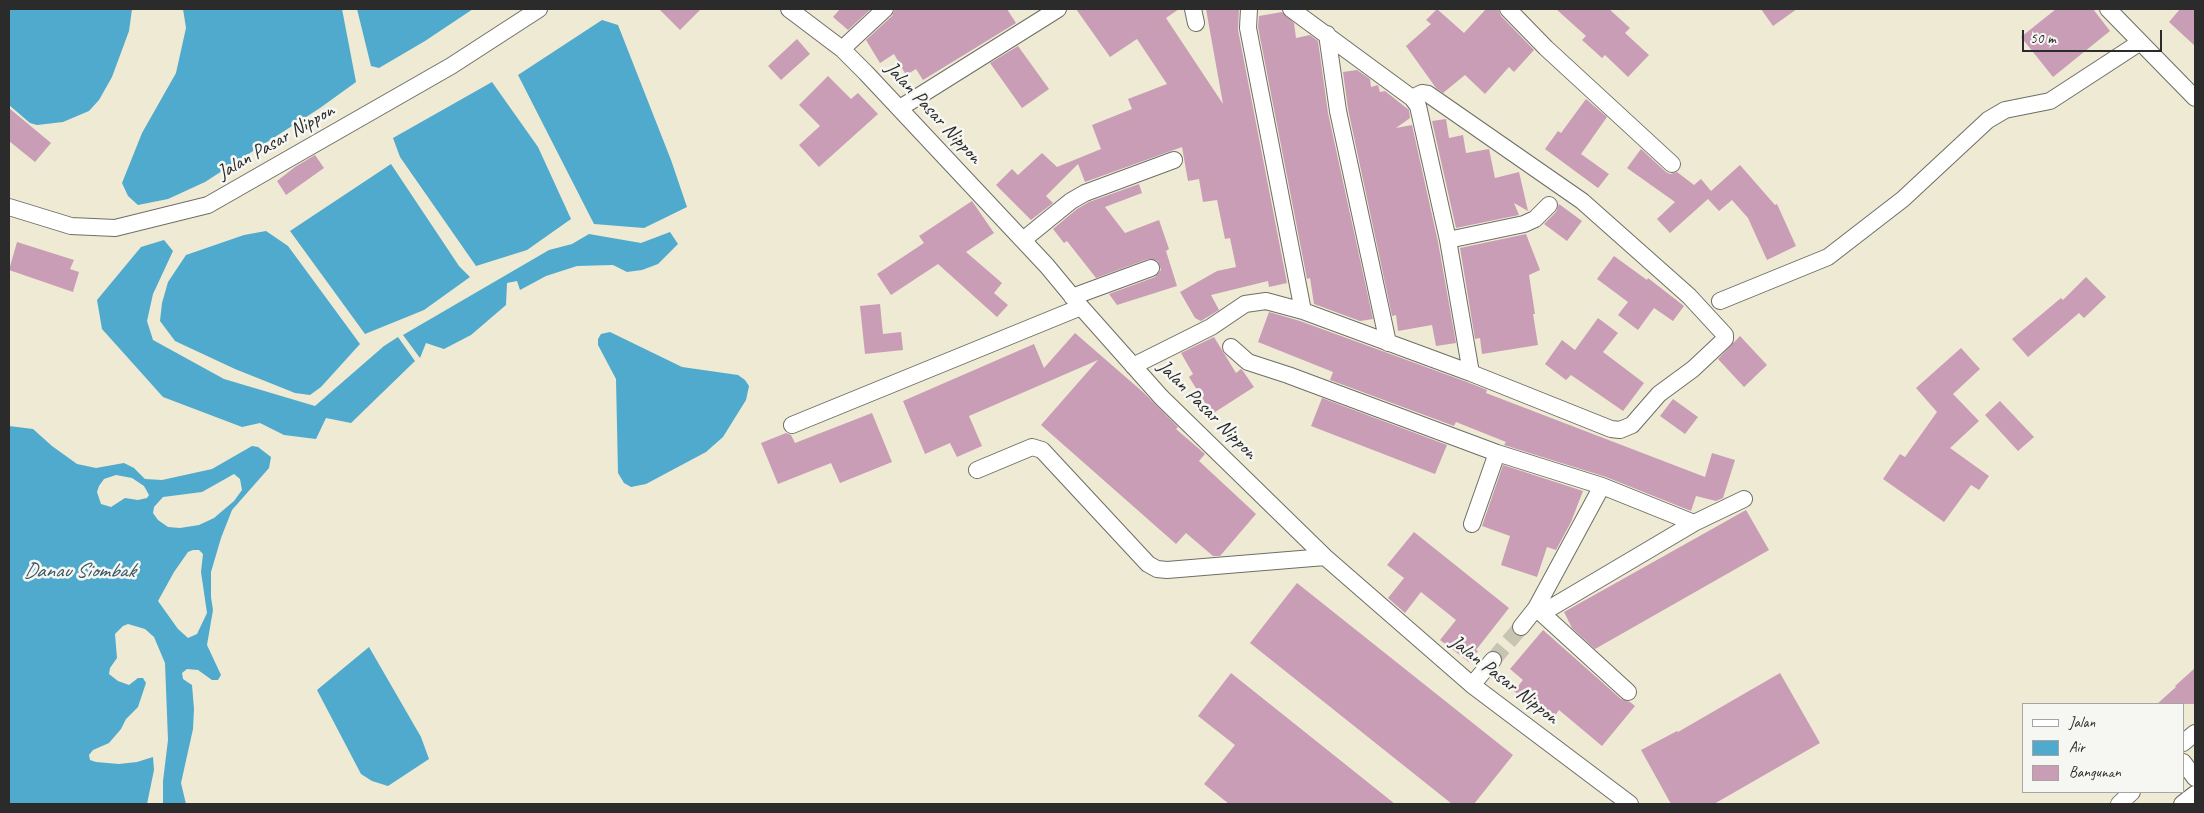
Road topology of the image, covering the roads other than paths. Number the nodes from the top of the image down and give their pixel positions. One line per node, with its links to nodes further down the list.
1 (539, 9): 18 (street, Jalan Pasar Nippon)
2 (789, 9): 11 (street, Jalan Pasar Nippon)
3 (885, 9): 11 (street)
4 (1058, 9): 14 (street)
5 (1249, 9): 24 (street)
6 (1291, 9): 9 (street)
7 (1508, 9): 16 (street)
8 (2108, 9): 10 (street)
9 (1327, 34): 12 (street); 25 (street)
10 (2139, 43): 13 (street); 22 (street)
11 (842, 49): 14 (street, Jalan Pasar Nippon)
12 (1412, 98): 20 (street); 28 (street)
13 (2195, 98)
14 (900, 108): 19 (street, Jalan Pasar Nippon)
15 (1174, 160): 19 (street)
16 (1672, 164)
17 (1549, 205): 20 (street)
18 (9, 207)
19 (1023, 240): 23 (street, Jalan Pasar Nippon)
20 (1448, 240): 28 (street)
21 (1151, 268): 23 (street)
22 (1720, 301)
23 (1077, 302): 27 (street, Jalan Pasar Nippon); 29 (street)
24 (1303, 311): 25 (street); 27 (street)
25 (1388, 343): 28 (street)
26 (1231, 347): 30 (street)
27 (1132, 366): 36 (street, Jalan Pasar Nippon)
28 (1471, 374)
29 (792, 425)
30 (1498, 453): 32 (street); 35 (street)
31 (977, 470): 36 (street)
32 (1602, 486): 34 (street); 37 (street)
33 (1744, 499): 34 (street)
34 (1694, 523): 37 (street)
35 (1472, 524)
36 (1325, 557): 40 (street, Jalan Pasar Nippon)
37 (1539, 611): 38 (street); 41 (street)
38 (1521, 627)
39 (1493, 660): 40 (street)
40 (1472, 685): 48 (street, Jalan Pasar Nippon)
41 (1628, 692)
42 (2195, 733): 43 (street)
43 (2184, 742)
44 (2184, 763): 45 (street)
45 (2195, 778)
46 (2131, 793): 49 (street)
47 (2195, 794): 50 (street)
48 (1630, 804)
49 (2119, 804)
50 (2182, 804)

